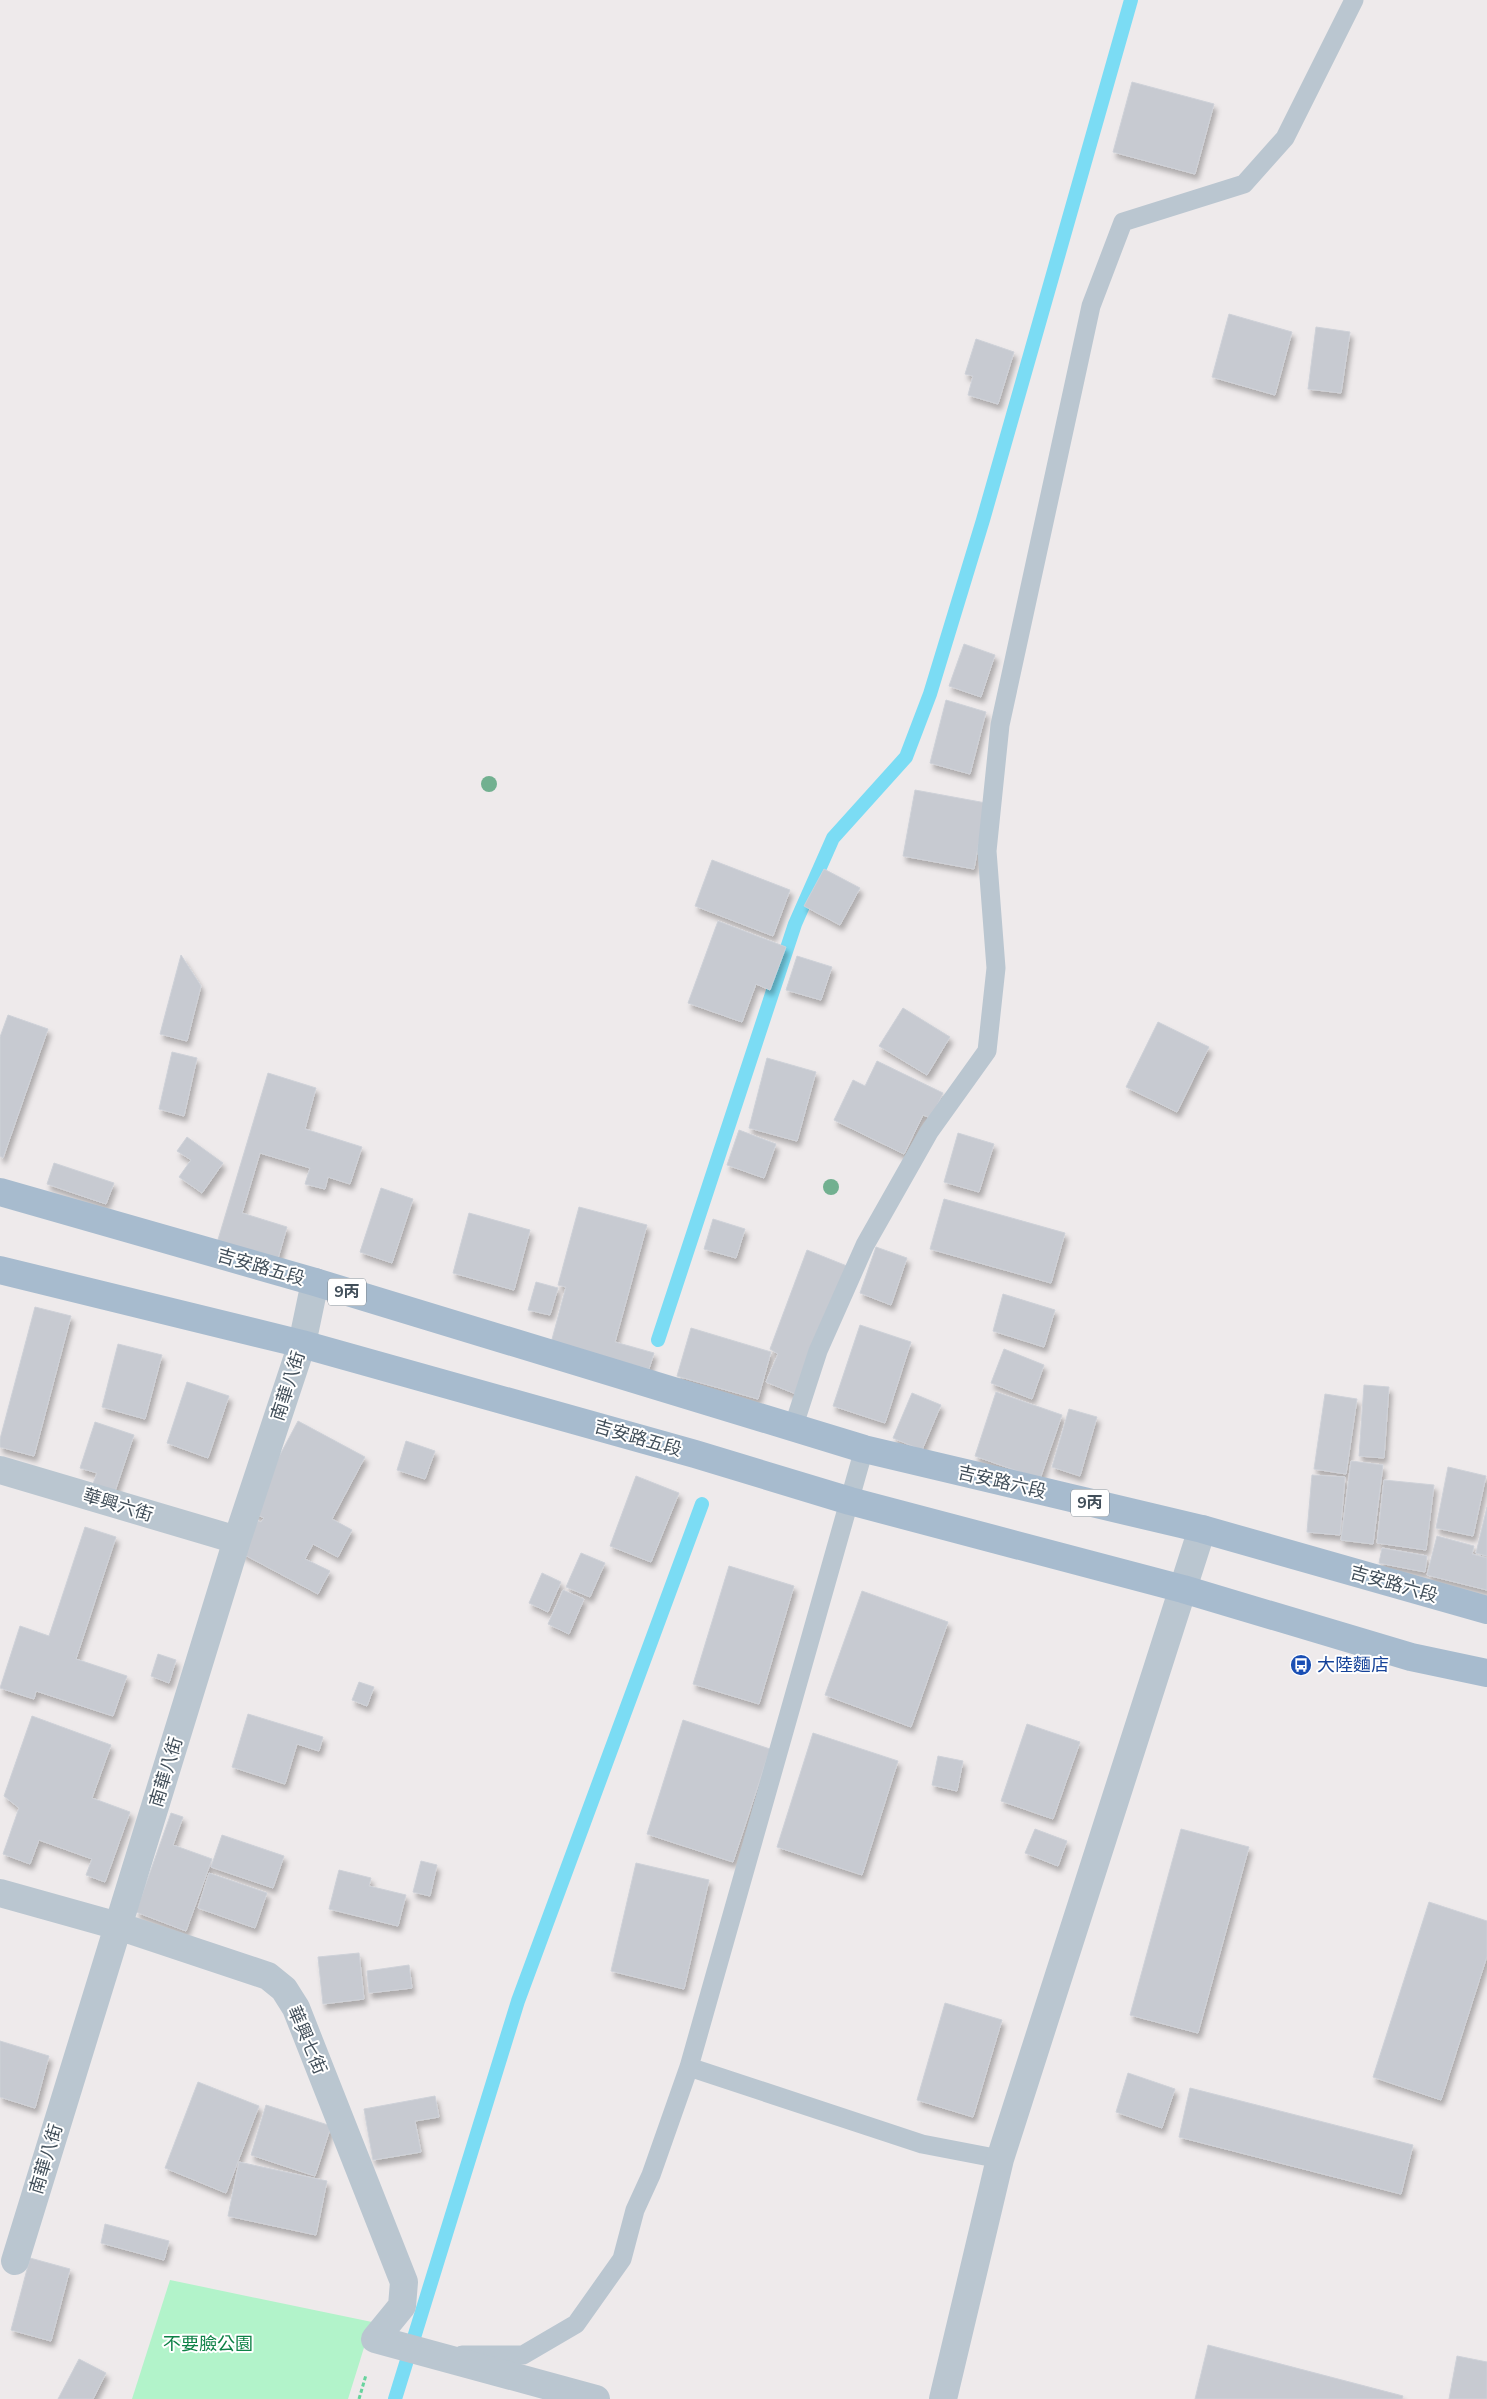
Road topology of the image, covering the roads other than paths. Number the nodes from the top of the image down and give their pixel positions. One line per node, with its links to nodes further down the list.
1 (1354, 0): 7 (lane)
2 (0, 1192): 4 (main road, 吉安路五段 / 9丙)
3 (0, 1270): 5 (main road, 吉安路五段)
4 (315, 1282): 5 (street, 南華八街); 6 (main road, 吉安路五段 / 9丙)
5 (302, 1344): 10 (main road, 吉安路五段); 12 (street, 南華八街)
6 (693, 1397): 7 (main road, 吉安路六段 / 9丙)
7 (793, 1428): 8 (main road, 吉安路六段 / 9丙)
8 (864, 1449): 10 (lane); 11 (main road, 吉安路六段 / 9丙)
9 (0, 1470): 12 (street, 華興六街)
10 (850, 1502): 13 (main road); 18 (lane)
11 (1202, 1529): 13 (street); 14 (main road, 吉安路六段 / 9丙)
12 (237, 1540): 17 (street, 南華八街)
13 (1183, 1589): 15 (main road); 19 (street)
14 (1487, 1610)
15 (1487, 1673)
16 (0, 1893): 17 (street, 華興七街)
17 (118, 1926): 20 (street, 南華八街); 21 (street, 華興七街)
18 (689, 2067): 19 (lane); 21 (lane)
19 (1000, 2159): 23 (street)
20 (15, 2261)
21 (438, 2354): 22 (street)
22 (596, 2399)
23 (943, 2399)

